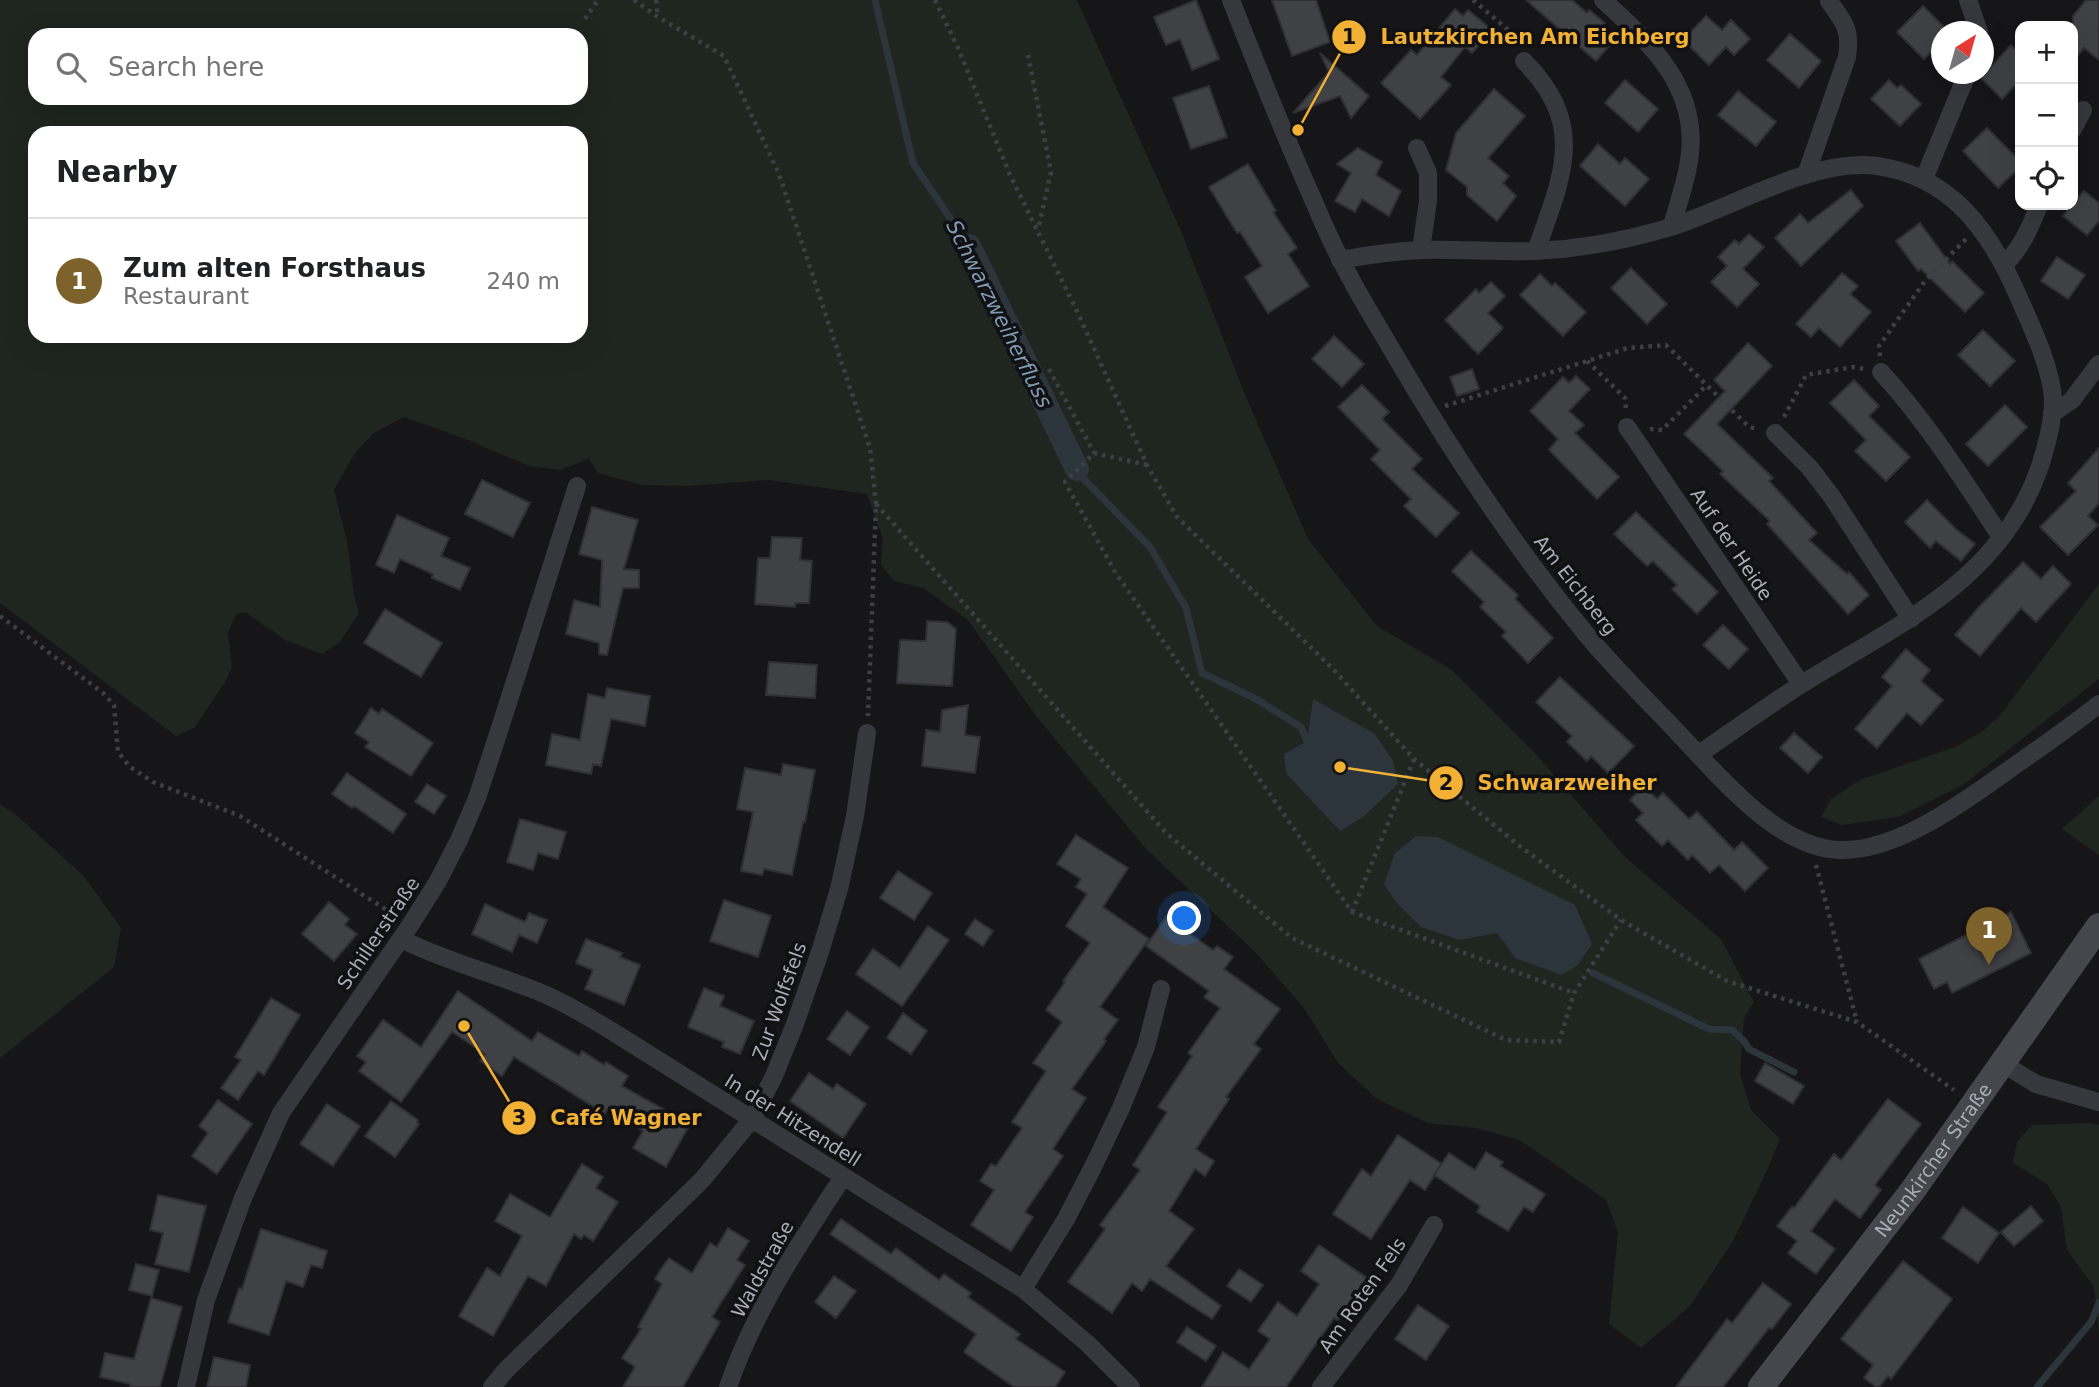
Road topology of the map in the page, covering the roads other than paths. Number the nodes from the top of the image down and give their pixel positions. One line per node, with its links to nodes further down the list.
1 (1231, 0): 17 (street, Am Eichberg)
2 (1603, 0): 14 (street)
3 (1968, 0): 5 (street)
4 (1829, 1): 11 (street)
5 (1975, 21)
6 (1524, 61): 16 (street)
7 (1963, 84): 12 (street)
8 (2083, 110): 9 (street)
9 (2078, 120)
10 (1417, 148): 15 (street)
11 (1806, 174): 12 (street); 14 (street)
12 (1924, 179): 18 (street)
13 (2037, 210): 18 (street)
14 (1672, 226): 16 (street)
15 (1421, 250): 16 (street); 17 (street)
16 (1536, 251)
17 (1340, 260): 30 (street, Am Eichberg)
18 (2004, 265): 21 (street)
19 (2099, 364): 21 (street)
20 (1881, 372): 25 (street)
21 (2052, 414): 25 (street)
22 (1628, 427): 27 (street, Auf der Heide)
23 (1775, 433): 26 (street)
24 (577, 486): 32 (street, Schillerstraße)
25 (2001, 537): 26 (street)
26 (1910, 619): 27 (street)
27 (1801, 684): 30 (street)
28 (2099, 704): 30 (street, Am Eichberg)
29 (867, 733): 36 (street, Zur Wolfsfels)
30 (1699, 754)
31 (2099, 926): 34 (main road, Neunkircher Straße)
32 (406, 932): 36 (street, In der Hitzendell); 40 (street, Schillerstraße)
33 (1161, 989): 39 (street)
34 (2002, 1063): 35 (street); 45 (main road, Neunkircher Straße)
35 (2099, 1102)
36 (752, 1119): 37 (street, In der Hitzendell); 41 (street, Zur Wolfsfels)
37 (843, 1177): 39 (street, In der Hitzendell); 42 (street, Waldstraße)
38 (1434, 1225): 44 (street, Am Roten Fels)
39 (1023, 1289): 43 (street, In der Hitzendell)
40 (186, 1387)
41 (492, 1387)
42 (728, 1387)
43 (1131, 1387)
44 (1321, 1387)
45 (1761, 1387)

